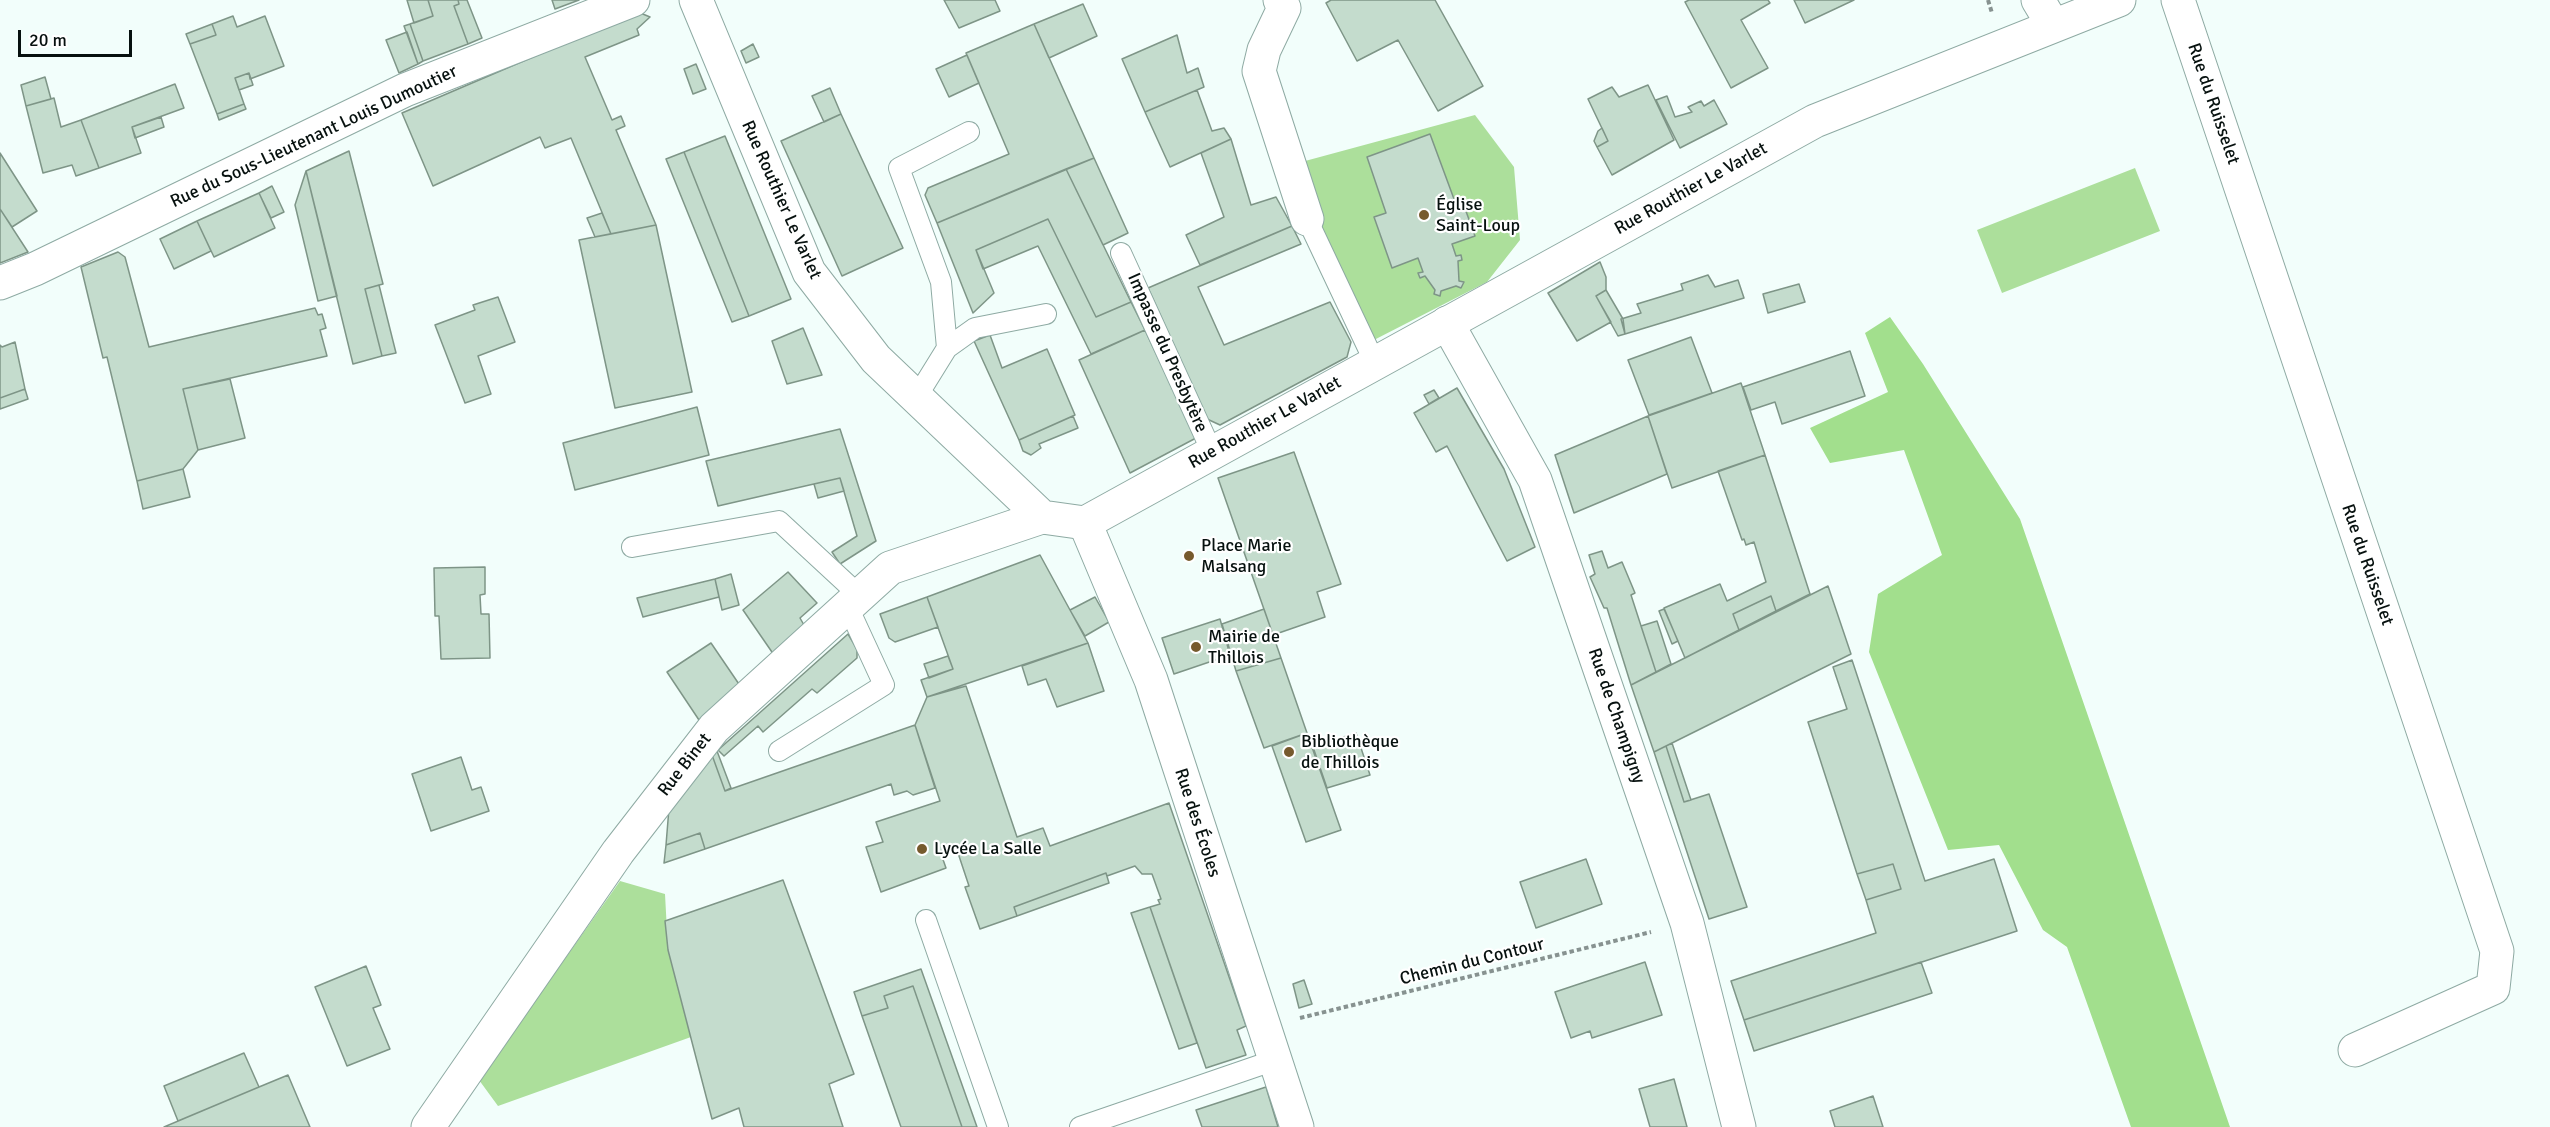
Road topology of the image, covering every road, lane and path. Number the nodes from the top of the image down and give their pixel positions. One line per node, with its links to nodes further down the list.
1 (633, 0): 10 (street, Rue du Sous-Lieutenant Louis Dumoutier)
2 (696, 0): 15 (street, Rue Routhier Le Varlet)
3 (2119, 0): 6 (street, Rue Routhier Le Varlet)
4 (2178, 0): 25 (street, Rue du Ruisselet)
5 (1282, 4): 8 (street)
6 (2046, 13): 12 (street, Rue Routhier Le Varlet)
7 (969, 132): 13 (lane)
8 (1307, 219): 14 (lane)
9 (1122, 254): 16 (lane, Impasse du Presbytère)
10 (0, 283)
11 (1046, 314): 13 (lane)
12 (1447, 323): 14 (street, Rue Routhier Le Varlet); 23 (street, Rue de Champigny)
13 (947, 348): 15 (lane)
14 (1374, 363): 16 (street, Rue Routhier Le Varlet)
15 (916, 398): 17 (street, Rue Routhier Le Varlet)
16 (1212, 452): 18 (street, Rue Routhier Le Varlet)
17 (1042, 517): 18 (street); 20 (street, Rue Binet)
18 (1085, 523): 24 (street, Rue des Écoles)
19 (632, 547): 20 (lane)
20 (854, 601): 21 (lane); 27 (street, Rue Binet)
21 (779, 752)
22 (926, 920): 28 (lane)
23 (1687, 923): 24 (path, Chemin du Contour); 31 (street, Rue de Champigny)
24 (1264, 1027): 26 (street, Rue des Écoles)
25 (2355, 1050)
26 (1280, 1074): 29 (lane); 30 (street, Rue des Écoles)
27 (428, 1127)
28 (998, 1127)
29 (1080, 1127)
30 (1297, 1127)
31 (1739, 1127)

